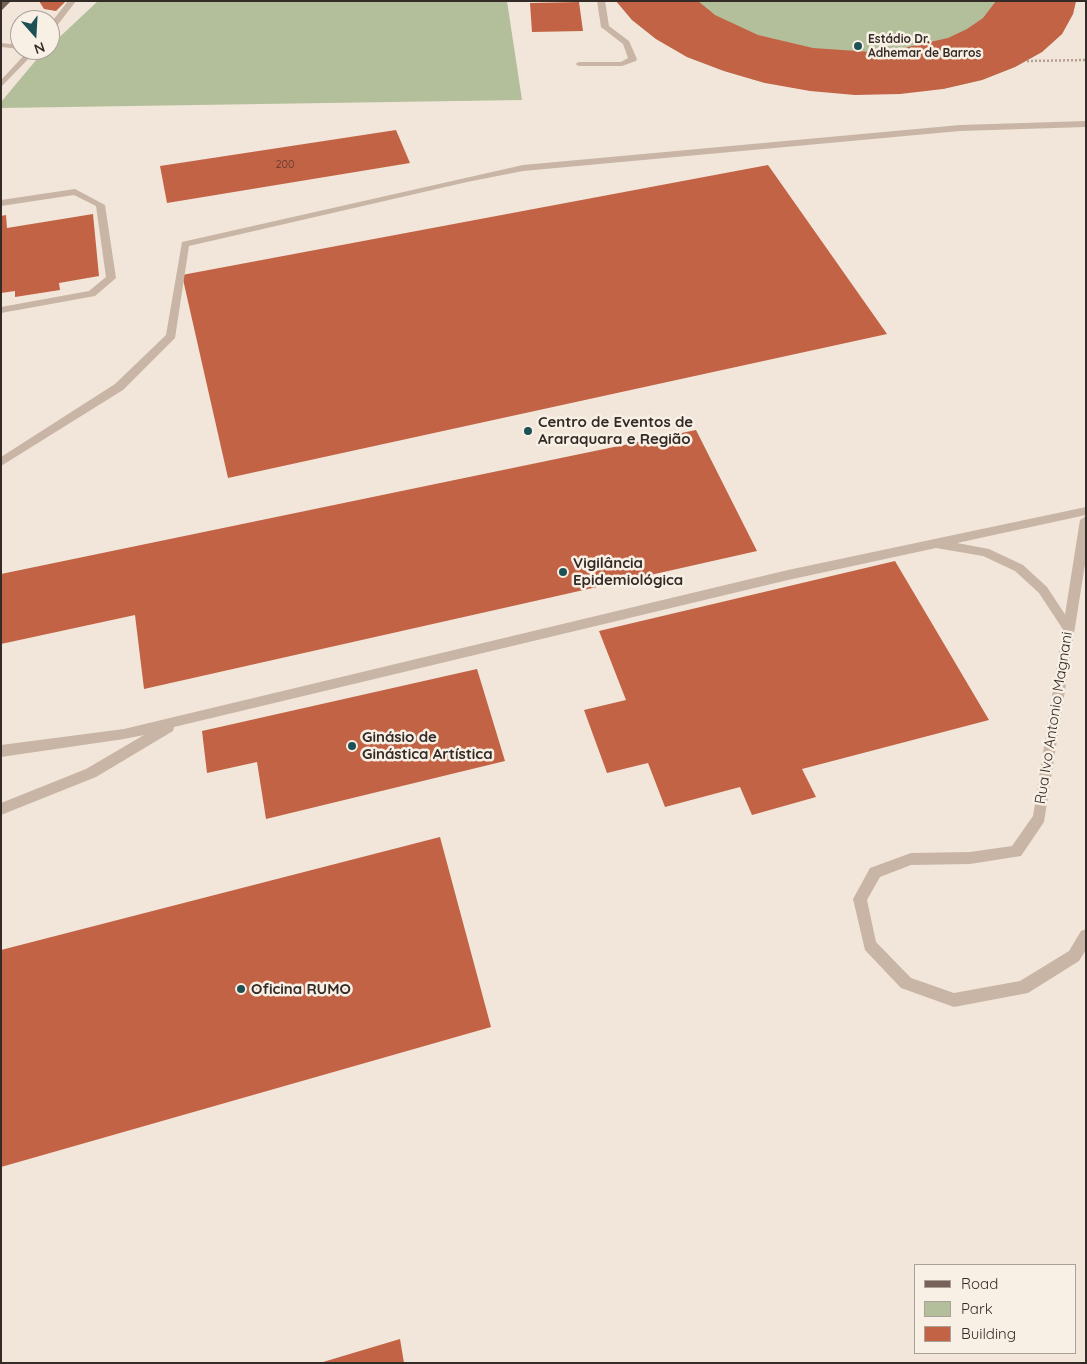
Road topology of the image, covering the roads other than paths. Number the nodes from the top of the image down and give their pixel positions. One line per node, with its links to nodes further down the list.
1 (7, 1): 4 (main road)
2 (72, 1): 5 (street)
3 (601, 1): 7 (street)
4 (1, 10)
5 (60, 16)
6 (24, 60): 8 (street)
7 (579, 64)
8 (1, 85)
9 (1086, 124): 12 (street)
10 (1, 203): 11 (street)
11 (1, 310)
12 (1, 462)
13 (1086, 511): 15 (street)
14 (1086, 520): 16 (street, Rua Ivo Antonio Magnani)
15 (933, 544): 16 (street); 17 (street)
16 (1068, 628): 20 (street, Rua Ivo Antonio Magnani)
17 (179, 720): 18 (street); 19 (street)
18 (1, 751)
19 (1, 809)
20 (1086, 936)

